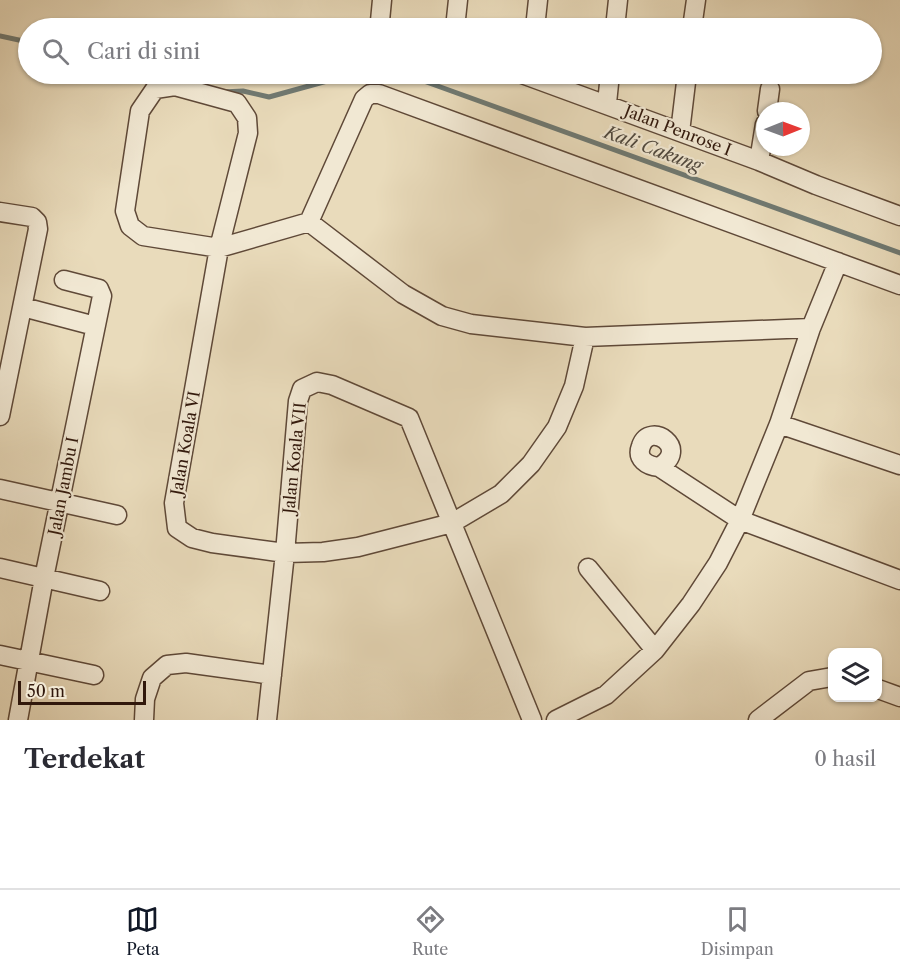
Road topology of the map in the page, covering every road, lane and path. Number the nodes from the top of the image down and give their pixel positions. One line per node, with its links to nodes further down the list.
1 (382, 0): 6 (street)
2 (458, 0): 7 (street)
3 (538, 0): 8 (street)
4 (618, 0): 9 (street)
5 (696, 0): 10 (street)
6 (380, 18)
7 (456, 18)
8 (536, 18)
9 (616, 18)
10 (693, 18)
11 (555, 84): 16 (street, Jalan Penrose I)
12 (609, 84): 16 (street)
13 (686, 84): 17 (street)
14 (770, 89): 15 (street)
15 (768, 102)
16 (606, 103): 17 (street, Jalan Penrose I)
17 (680, 132): 19 (street, Jalan Penrose I)
18 (760, 156): 19 (street)
19 (759, 161): 21 (street, Jalan Penrose I)
20 (0, 212): 27 (street)
21 (900, 216)
22 (309, 222): 23 (street); 24 (street); 30 (street)
23 (219, 248): 23 (street); 40 (street, Jalan Koala VI)
24 (838, 262): 26 (street); 29 (street)
25 (64, 280): 28 (street, Jalan Jambu I)
26 (900, 285)
27 (23, 307): 28 (street); 31 (street)
28 (95, 326): 36 (street, Jalan Jambu I)
29 (811, 328): 30 (street); 32 (street)
30 (585, 337): 39 (street)
31 (0, 416)
32 (779, 424): 33 (street); 38 (street)
33 (900, 465)
34 (659, 467): 38 (street)
35 (0, 489): 36 (street)
36 (60, 503): 37 (street); 43 (street, Jalan Jambu I)
37 (117, 514)
38 (740, 520): 44 (street); 46 (street)
39 (452, 523): 40 (street); 40 (street, Jalan Koala VII); 57 (street, Jalan Koala VII)
40 (285, 553): 50 (street, Jalan Koala VII)
41 (0, 568): 43 (street)
42 (588, 568): 46 (street)
43 (44, 578): 45 (street); 48 (street, Jalan Jambu I)
44 (900, 580)
45 (100, 591)
46 (655, 650): 58 (street)
47 (0, 655): 48 (street)
48 (29, 661): 49 (street); 54 (street, Jalan Jambu I)
49 (94, 675)
50 (272, 675): 55 (street); 56 (street, Jalan Koala VII)
51 (828, 676): 59 (street)
52 (882, 690): 53 (street)
53 (900, 697)
54 (18, 720)
55 (144, 720)
56 (267, 720)
57 (532, 720)
58 (556, 720)
59 (758, 720)

